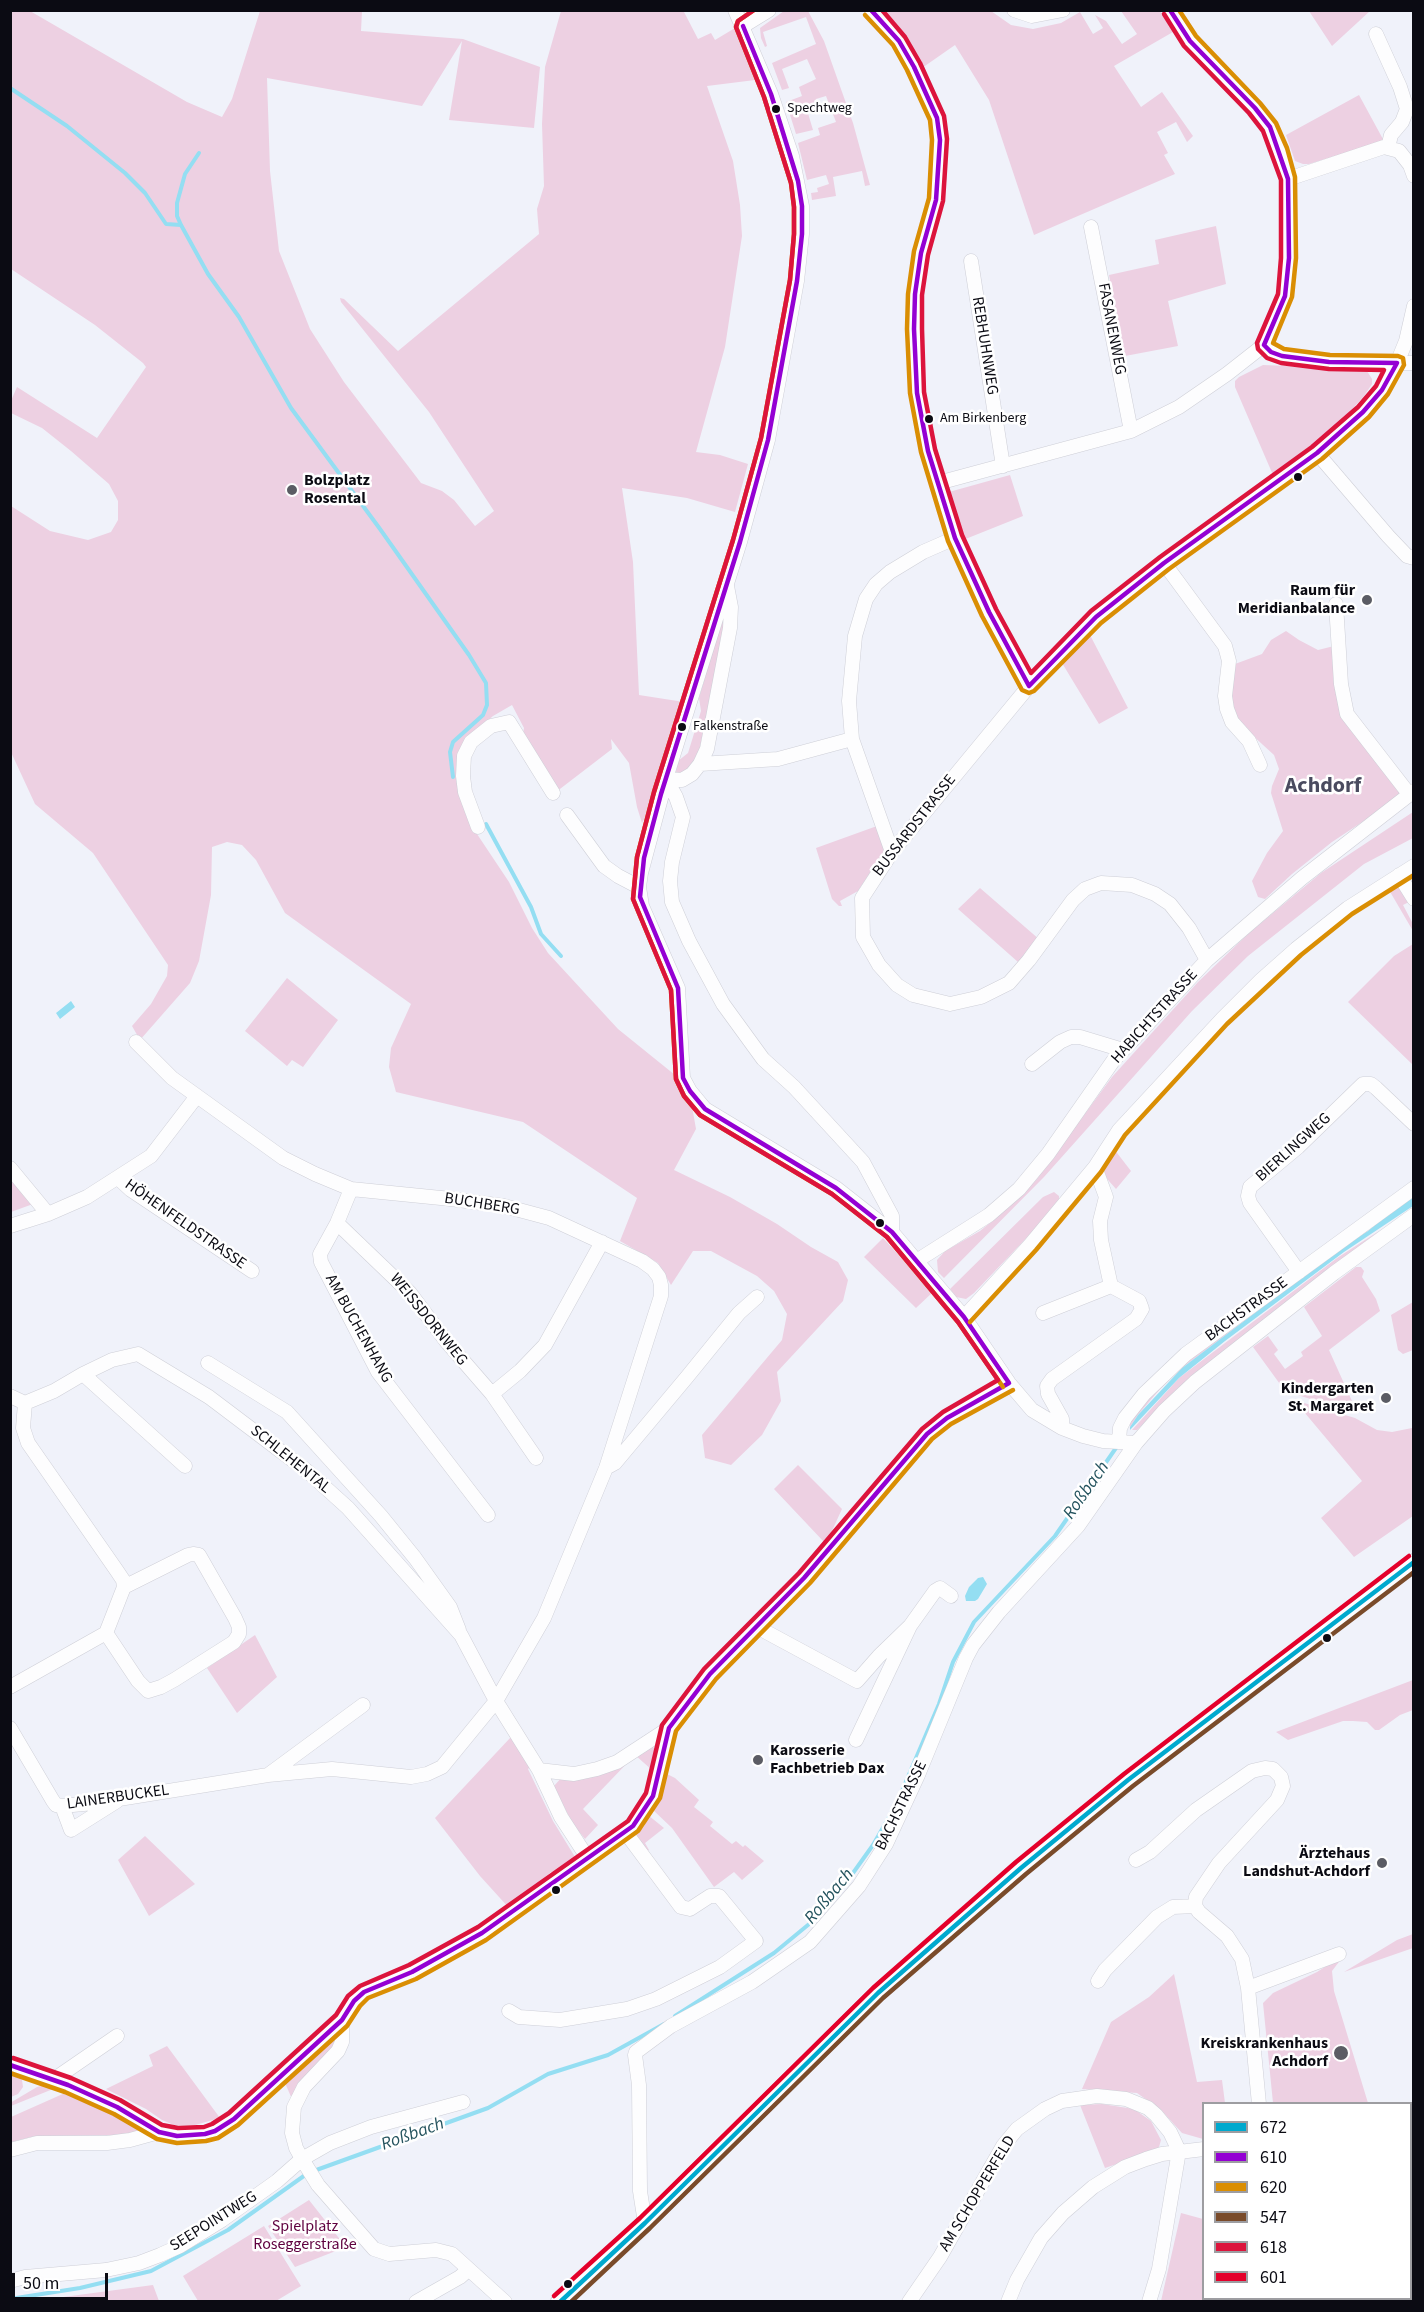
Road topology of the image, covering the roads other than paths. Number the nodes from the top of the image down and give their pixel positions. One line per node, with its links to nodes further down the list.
1 (735, 10): 7 (street)
2 (769, 10): 7 (street)
3 (871, 10): 21 (street)
4 (1014, 10): 5 (street)
5 (1063, 10)
6 (1170, 10): 11 (street)
7 (743, 26): 25 (street)
8 (1376, 34): 9 (street)
9 (1388, 148): 10 (street); 11 (street)
10 (1413, 176)
11 (1288, 179): 15 (street)
12 (1091, 227): 18 (street, FASANENWEG)
13 (970, 261): 20 (street, REBHUHNWEG)
14 (1413, 306): 16 (street, BUSSARDSTRASSE)
15 (1264, 345): 16 (street); 18 (street)
16 (1397, 363): 17 (street); 19 (street, BUSSARDSTRASSE)
17 (1413, 363)
18 (1131, 431): 20 (street)
19 (1317, 453): 23 (street); 24 (street, BUSSARDSTRASSE)
20 (1003, 466): 21 (street)
21 (938, 483): 22 (street)
22 (955, 538): 27 (street); 28 (street)
23 (1413, 558)
24 (1164, 563): 27 (street, BUSSARDSTRASSE); 30 (street)
25 (727, 584): 29 (street); 31 (street)
26 (1336, 604): 33 (street)
27 (1029, 686): 36 (street, BUSSARDSTRASSE)
28 (852, 739): 29 (street); 36 (street)
29 (700, 764): 31 (street)
30 (1260, 765)
31 (666, 779): 39 (street); 56 (street)
32 (553, 793): 35 (street)
33 (1411, 793): 41 (street, HABICHTSTRASSE)
34 (567, 815): 39 (street)
35 (478, 827)
36 (892, 852): 41 (street, BUSSARDSTRASSE)
37 (1413, 866): 38 (street)
38 (1399, 875): 40 (street); 47 (street)
39 (639, 887): 56 (street)
40 (1413, 899)
41 (1207, 960): 43 (street, HABICHTSTRASSE)
42 (136, 1042): 45 (street, BUCHBERG)
43 (1123, 1050): 44 (street); 58 (street, HABICHTSTRASSE)
44 (1032, 1064)
45 (197, 1096): 49 (street, HÖHENFELDSTRASSE); 51 (street, BUCHBERG)
46 (1413, 1124): 60 (street, BIERLINGWEG)
47 (1095, 1167): 61 (street); 64 (street)
48 (10, 1168): 52 (street)
49 (118, 1179): 52 (street, HÖHENFELDSTRASSE); 59 (street, HÖHENFELDSTRASSE)
50 (1413, 1188): 60 (street, BACHSTRASSE)
51 (351, 1189): 54 (street, AM BUCHENHANG); 57 (street, BUCHBERG)
52 (48, 1214): 55 (street, HÖHENFELDSTRASSE)
53 (1413, 1215): 72 (street, BACHSTRASSE)
54 (337, 1223): 68 (street, WEISSDORNWEG); 76 (street, AM BUCHENHANG)
55 (10, 1226)
56 (892, 1232): 58 (street)
57 (603, 1242): 68 (street); 75 (street, BUCHBERG)
58 (918, 1260): 64 (street)
59 (252, 1271)
60 (1299, 1272): 72 (street, BACHSTRASSE)
61 (1111, 1286): 63 (street); 71 (street)
62 (757, 1297): 75 (street, BUCHBERG)
63 (1043, 1313)
64 (964, 1317): 67 (street)
65 (208, 1364): 83 (street, SCHLEHENTAL)
66 (82, 1374): 70 (street, SCHLEHENTAL); 74 (street); 83 (street, SCHLEHENTAL)
67 (1009, 1383): 71 (street); 81 (street)
68 (492, 1394): 73 (street, WEISSDORNWEG)
69 (10, 1396): 70 (street)
70 (25, 1402): 78 (street)
71 (1062, 1428): 72 (street)
72 (1124, 1440): 115 (street, BACHSTRASSE)
73 (536, 1458)
74 (185, 1466)
75 (606, 1468): 87 (street, BUCHBERG)
76 (488, 1515)
77 (1413, 1562): 115 (main road)
78 (124, 1587): 82 (street); 82 (street)
79 (951, 1596): 80 (street)
80 (910, 1626): 84 (street); 86 (street)
81 (757, 1627): 84 (street); 90 (street)
82 (106, 1633): 85 (street)
83 (460, 1635): 87 (street, SCHLEHENTAL)
84 (857, 1681): 86 (street)
85 (10, 1687)
86 (880, 1693): 91 (street)
87 (496, 1701): 92 (street, SCHLEHENTAL); 93 (street, LAINERBUCKEL)
88 (363, 1705): 93 (street, LAINERBUCKEL)
89 (10, 1728): 95 (street, LAINERBUCKEL)
90 (669, 1728): 92 (street); 96 (street)
91 (856, 1740)
92 (539, 1770): 97 (street, SCHLEHENTAL)
93 (268, 1775): 94 (street, LAINERBUCKEL)
94 (118, 1799): 95 (street, LAINERBUCKEL); 95 (street)
95 (62, 1806)
96 (626, 1833): 97 (street); 103 (street)
97 (587, 1857): 104 (street)
98 (1136, 1860): 99 (street)
99 (1195, 1906): 101 (street); 102 (street)
100 (1339, 1954): 102 (street)
101 (1098, 1981)
102 (1248, 1988): 109 (street)
103 (509, 2011)
104 (342, 2020): 110 (street); 114 (street)
105 (117, 2036): 107 (street)
106 (10, 2065): 107 (street)
107 (53, 2080): 110 (street)
108 (463, 2102): 114 (street, SEEPOINTWEG)
109 (1259, 2102)
110 (159, 2132): 112 (street)
111 (1202, 2149): 113 (street)
112 (10, 2150)
113 (1179, 2151): 121 (street, AM SCHOPPERFELD); 122 (street); 123 (street)
114 (304, 2162): 116 (street); 117 (street, SEEPOINTWEG)
115 (645, 2223): 120 (main road)
116 (468, 2270): 118 (street); 119 (street)
117 (10, 2281)
118 (416, 2301)
119 (505, 2301)
120 (559, 2301)
121 (909, 2301)
122 (1008, 2301)
123 (1149, 2301)

